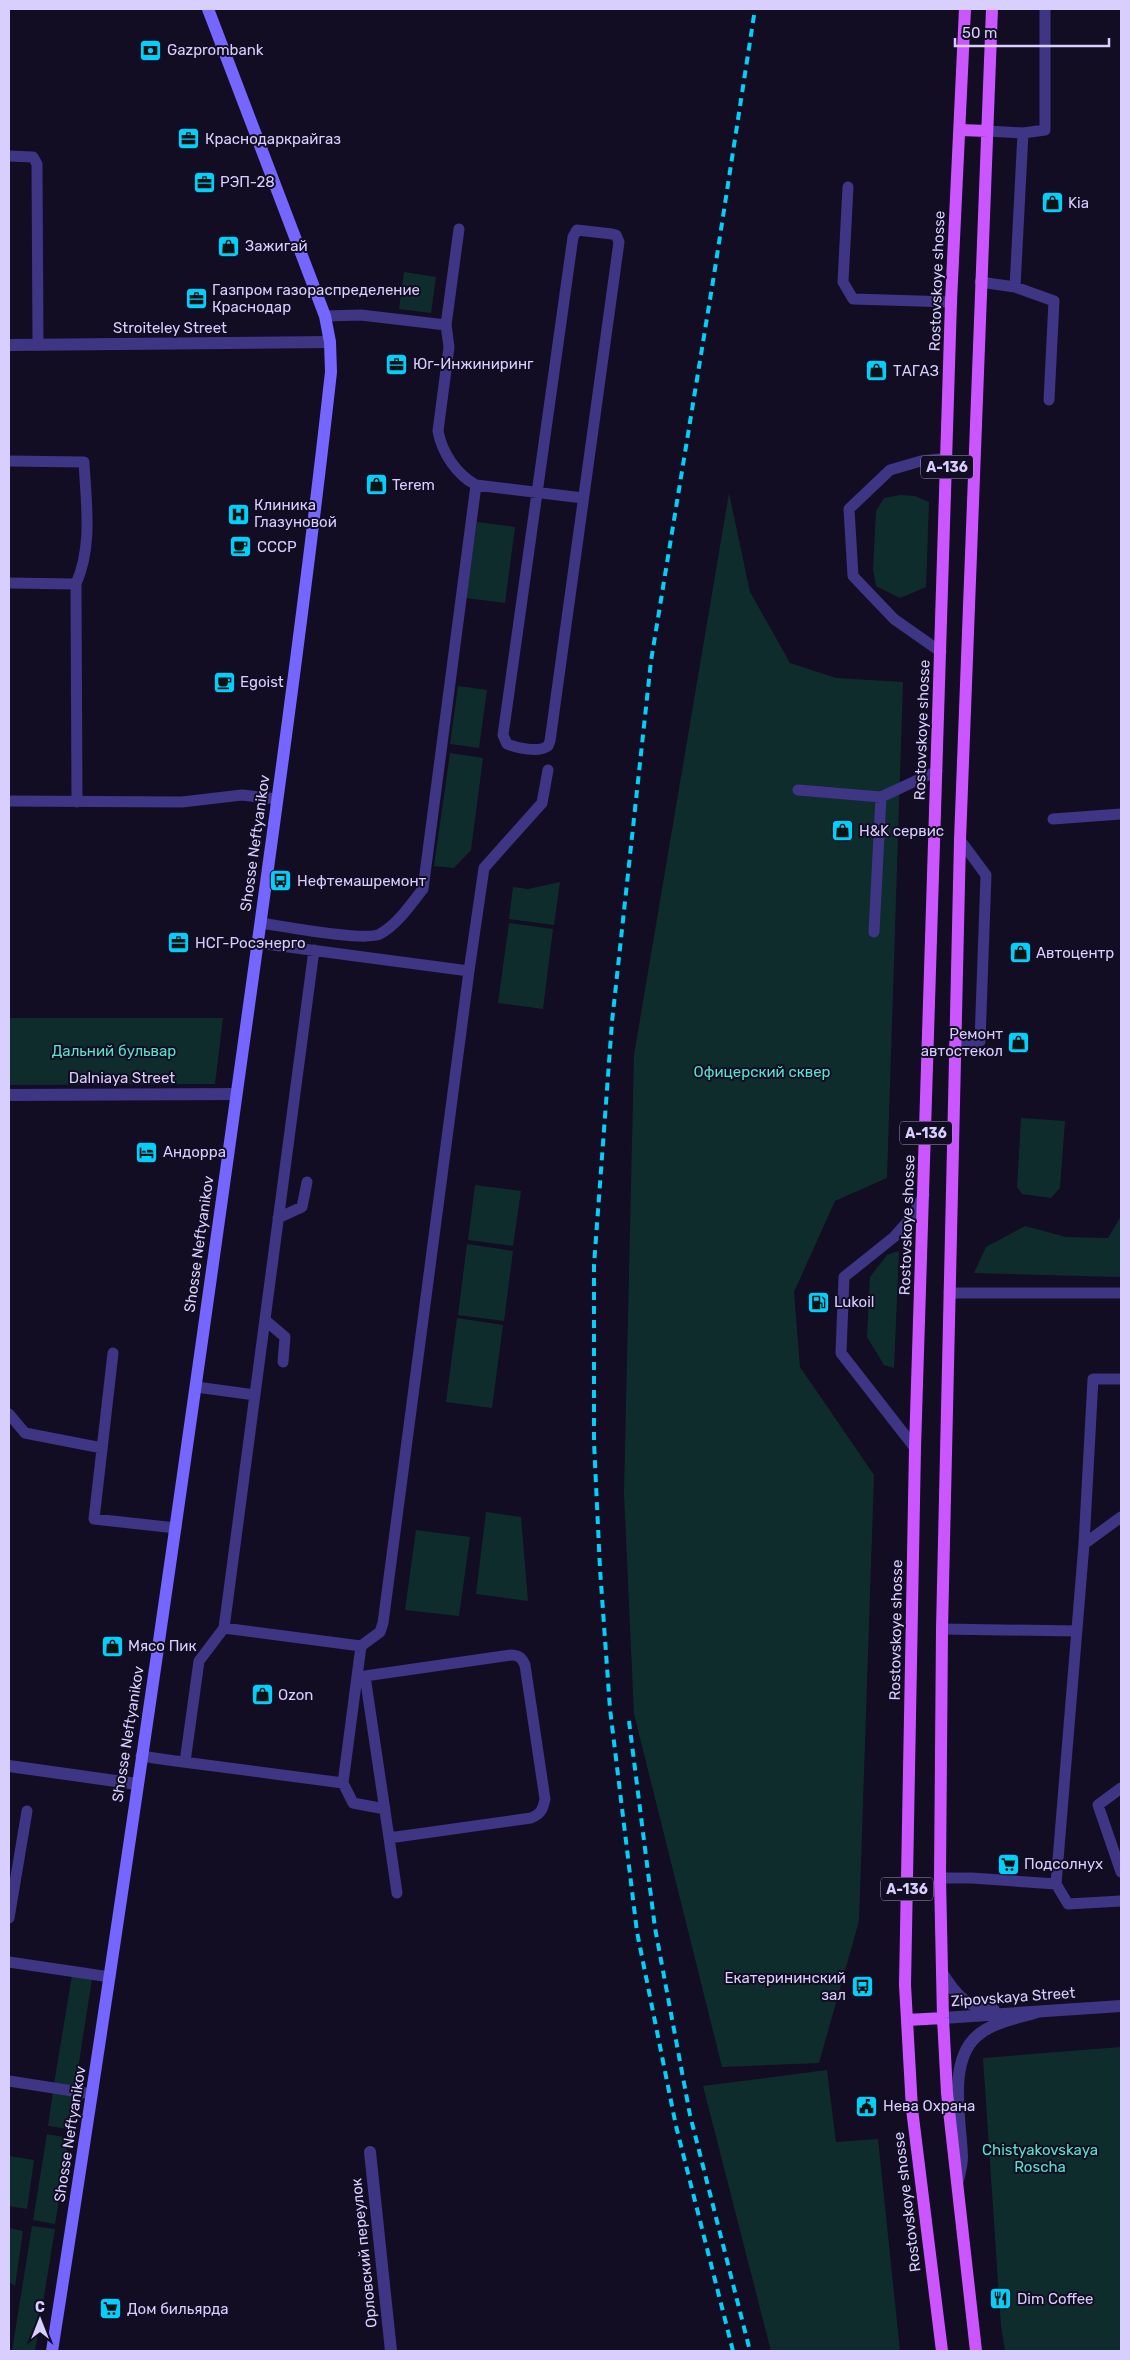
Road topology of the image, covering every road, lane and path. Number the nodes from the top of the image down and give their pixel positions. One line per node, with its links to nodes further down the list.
1 (208, 9): 14 (main road, Shosse Neftyanikov)
2 (965, 9): 5 (main road, Rostovskoye shosse / А-136)
3 (992, 9): 6 (main road, А-136)
4 (1046, 9): 7 (lane)
5 (960, 130): 6 (main road); 13 (main road, Rostovskoye shosse / А-136)
6 (987, 131): 7 (lane); 11 (main road, А-136)
7 (1023, 133): 12 (lane)
8 (9, 156): 18 (lane)
9 (848, 187): 13 (lane)
10 (459, 229): 15 (lane)
11 (980, 282): 12 (lane); 37 (main road, А-136)
12 (1015, 287): 19 (lane)
13 (951, 302): 20 (main road, Rostovskoye shosse / А-136)
14 (325, 316): 15 (lane); 16 (main road, Shosse Neftyanikov)
15 (446, 325): 22 (lane)
16 (330, 342): 18 (street, Stroiteley Street); 32 (main road, Shosse Neftyanikov)
17 (9, 345): 18 (street, Stroiteley Street)
18 (38, 345)
19 (1049, 400)
20 (948, 458): 27 (main road, Rostovskoye shosse / А-136); 27 (lane)
21 (9, 461): 26 (lane)
22 (476, 485): 23 (lane); 38 (lane)
23 (537, 492): 24 (lane); 24 (lane); 24 (lane)
24 (583, 498)
25 (9, 583): 26 (lane)
26 (76, 584): 34 (lane)
27 (941, 652): 29 (main road, Rostovskoye shosse / А-136)
28 (548, 770): 42 (lane)
29 (937, 771): 31 (lane); 47 (main road, Rostovskoye shosse / А-136)
30 (798, 790): 31 (lane)
31 (881, 797): 39 (lane)
32 (277, 799): 34 (lane); 38 (main road, Shosse Neftyanikov)
33 (9, 801): 34 (lane)
34 (77, 802)
35 (1121, 814): 36 (lane)
36 (1053, 819)
37 (960, 840): 43 (main road, А-136); 43 (lane)
38 (261, 923): 40 (main road, Shosse Neftyanikov)
39 (874, 932)
40 (258, 943): 41 (lane); 44 (main road, Shosse Neftyanikov)
41 (314, 950): 42 (lane); 48 (lane)
42 (469, 970): 66 (lane)
43 (954, 1046): 49 (main road, А-136)
44 (236, 1094): 45 (street, Dalniaya Street); 55 (main road, Shosse Neftyanikov)
45 (9, 1096)
46 (307, 1182): 48 (lane)
47 (925, 1194): 59 (main road, Rostovskoye shosse / А-136); 59 (lane)
48 (278, 1218): 51 (lane)
49 (949, 1293): 50 (lane); 64 (main road, А-136)
50 (1121, 1293)
51 (265, 1320): 53 (lane); 56 (lane)
52 (113, 1353): 58 (lane)
53 (283, 1362)
54 (1121, 1379): 62 (lane)
55 (196, 1387): 56 (lane); 61 (main road, Shosse Neftyanikov)
56 (255, 1395): 63 (lane)
57 (9, 1414): 58 (lane)
58 (102, 1448): 61 (lane)
59 (915, 1448): 90 (main road, Rostovskoye shosse / А-136)
60 (1121, 1517): 62 (lane)
61 (176, 1528): 68 (main road, Shosse Neftyanikov)
62 (1084, 1544): 65 (lane)
63 (224, 1628): 66 (lane); 69 (lane)
64 (942, 1629): 65 (lane); 78 (main road, А-136)
65 (1077, 1631): 79 (lane)
66 (361, 1646): 67 (lane)
67 (361, 1676): 71 (lane); 74 (lane); 76 (lane)
68 (141, 1756): 69 (lane); 72 (main road, Shosse Neftyanikov)
69 (185, 1762): 71 (lane)
70 (9, 1766): 72 (street)
71 (343, 1783): 74 (lane)
72 (137, 1784): 85 (main road, Shosse Neftyanikov)
73 (1121, 1788): 77 (lane)
74 (385, 1809): 76 (lane)
75 (27, 1810): 82 (lane)
76 (389, 1838): 80 (lane)
77 (1121, 1872)
78 (940, 1878): 79 (lane); 84 (main road, А-136)
79 (1056, 1884): 81 (lane)
80 (397, 1893)
81 (1121, 1901)
82 (9, 1918)
83 (9, 1962): 85 (lane)
84 (942, 1972): 88 (street); 89 (main road, А-136)
85 (110, 1977): 92 (main road, Shosse Neftyanikov)
86 (1121, 2006): 87 (street, Zipovskaya Street)
87 (1038, 2012): 88 (street, Zipovskaya Street); 94 (street)
88 (1014, 2013): 89 (street, Zipovskaya Street)
89 (943, 2018): 90 (main road, Zipovskaya Street); 94 (main road)
90 (907, 2020): 97 (main road, Rostovskoye shosse)
91 (9, 2080): 92 (lane)
92 (92, 2094): 95 (main road, Shosse Neftyanikov)
93 (370, 2152): 96 (street, Орловский переулок)
94 (958, 2185): 98 (main road)
95 (52, 2351)
96 (391, 2351)
97 (942, 2351)
98 (976, 2351)

